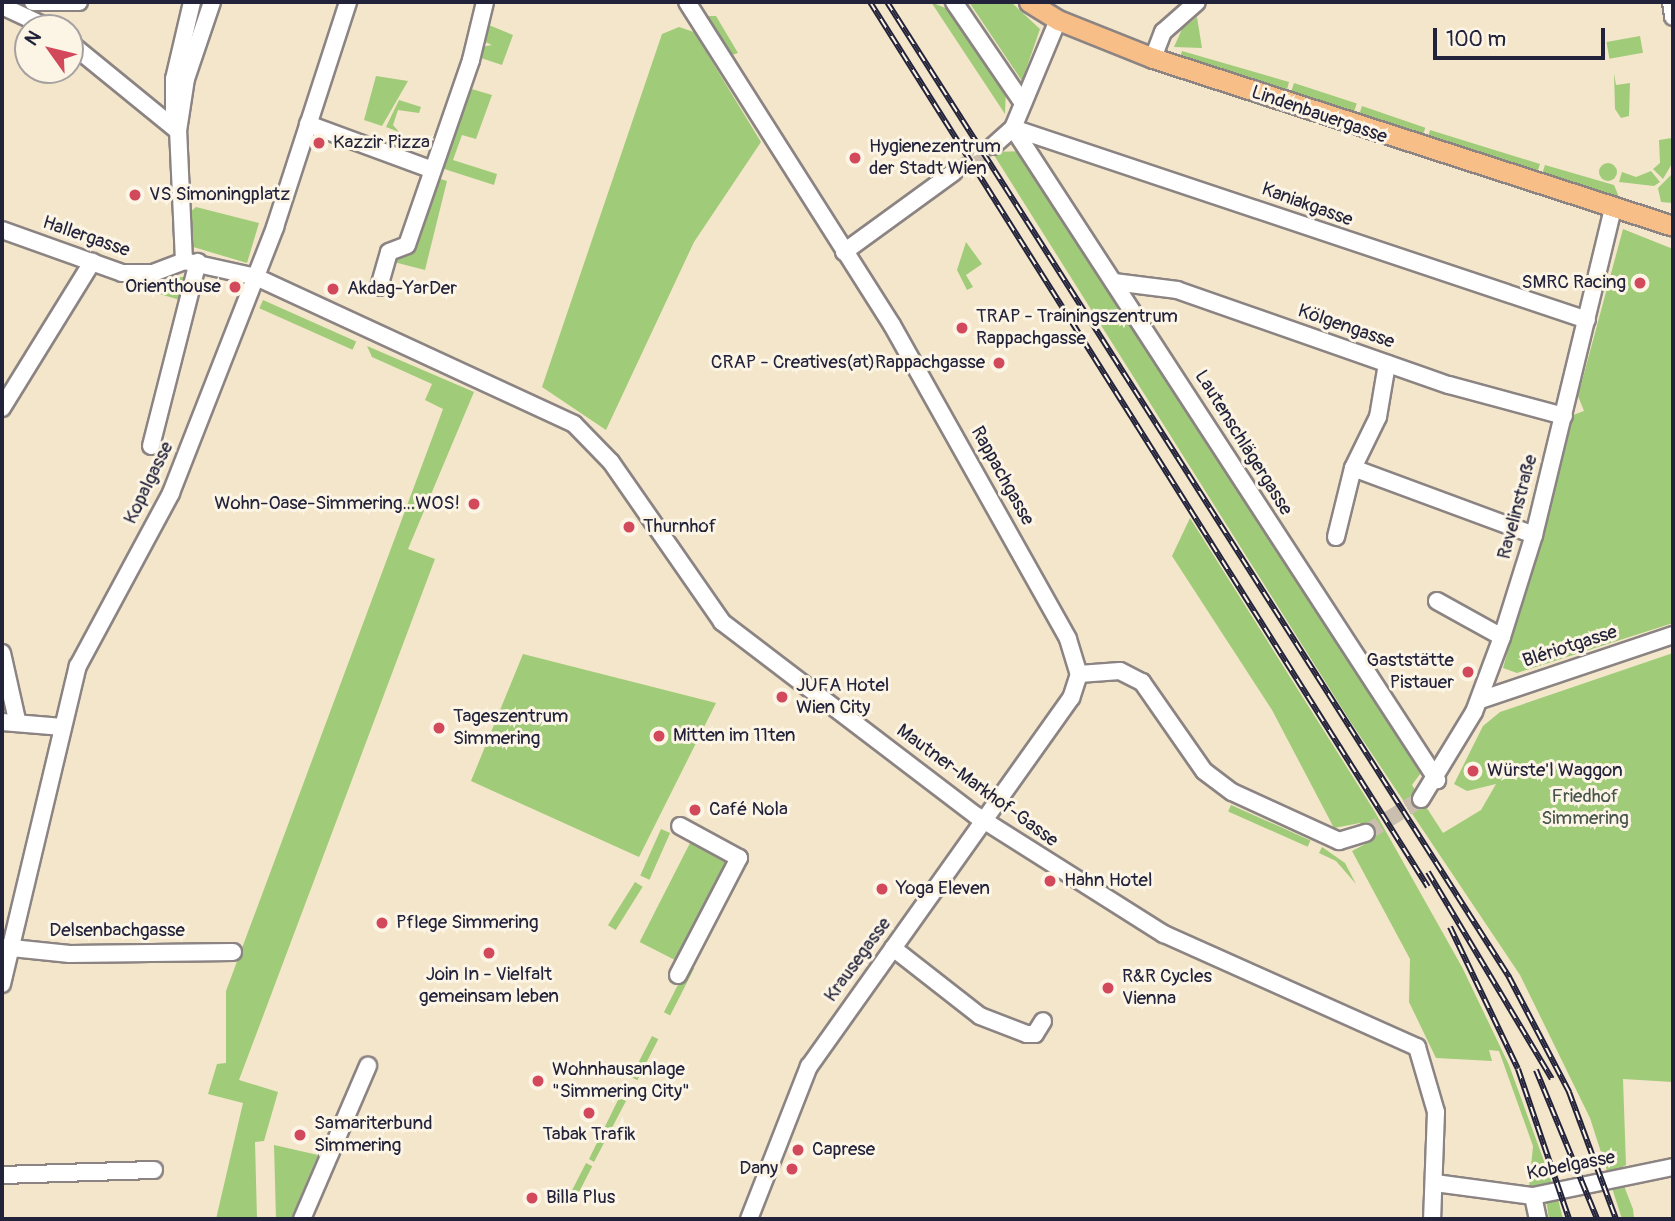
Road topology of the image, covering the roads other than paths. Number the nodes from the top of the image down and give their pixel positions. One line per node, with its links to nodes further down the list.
1 (33, 2): 2 (street)
2 (79, 2)
3 (192, 2): 21 (street)
4 (212, 2): 21 (street)
5 (348, 2): 19 (street, Kopalgasse)
6 (485, 2): 23 (street)
7 (687, 2): 29 (street, Rappachgasse)
8 (954, 2): 18 (street)
9 (1030, 2): 15 (main road, Lindenbauergasse)
10 (1197, 2): 17 (street)
11 (1671, 2): 14 (street)
12 (2, 6): 13 (street)
13 (19, 14)
14 (1673, 17)
15 (1058, 20): 17 (main road, Lindenbauergasse); 18 (street)
16 (84, 54): 21 (street)
17 (1153, 58): 25 (main road, Lindenbauergasse)
18 (1023, 103): 20 (street)
19 (309, 124): 23 (street); 32 (street, Kopalgasse)
20 (1013, 128): 22 (street); 33 (street, Lautenschlägergasse); 35 (street, Kaniakgasse)
21 (178, 131): 30 (street)
22 (993, 146)
23 (430, 169): 34 (street)
24 (954, 172): 29 (street)
25 (1614, 209): 26 (main road, Lindenbauergasse); 27 (main road, Lindenbauergasse); 35 (street, Ravelinstraße)
26 (1673, 215)
27 (1673, 226)
28 (2, 230): 31 (street, Hallergasse)
29 (844, 252): 47 (street, Rappachgasse)
30 (191, 261): 31 (street, Hallergasse); 32 (street, Mautner-Markhof-Gasse); 39 (street)
31 (92, 262): 37 (street)
32 (256, 277): 50 (street, Kopalgasse); 53 (street, Mautner-Markhof-Gasse)
33 (1114, 282): 36 (street, Kölgengasse); 51 (street, Lautenschlägergasse)
34 (379, 287)
35 (1587, 320): 38 (street, Ravelinstraße)
36 (1387, 364): 38 (street, Kölgengasse); 40 (street)
37 (2, 408)
38 (1564, 416): 41 (street, Ravelinstraße)
39 (150, 446)
40 (1353, 468): 41 (street); 42 (street)
41 (1534, 535): 45 (street, Ravelinstraße)
42 (1336, 537)
43 (1437, 601): 45 (street)
44 (1673, 635): 48 (street, Blériotgasse)
45 (1502, 637): 48 (street, Ravelinstraße)
46 (2, 653): 49 (street)
47 (1079, 674): 53 (street, Krausegasse); 55 (street)
48 (1480, 700): 51 (street, Ravelinstraße)
49 (10, 721): 50 (street)
50 (63, 727): 56 (street, Kopalgasse)
51 (1437, 780): 52 (street, Ravelinstraße)
52 (1421, 799)
53 (984, 821): 57 (street, Krausegasse); 66 (street, Mautner-Markhof-Gasse)
54 (680, 826): 59 (street)
55 (1366, 833)
56 (6, 948): 58 (street, Delsenbachgasse); 60 (street, Kopalgasse)
57 (892, 948): 61 (street); 69 (street, Krausegasse)
58 (233, 952)
59 (678, 975)
60 (2, 984)
61 (1043, 1021)
62 (368, 1066): 68 (street)
63 (1673, 1167): 67 (street, Kobelgasse)
64 (154, 1170): 65 (street)
65 (2, 1175)
66 (1434, 1183): 67 (street, Kobelgasse); 70 (street, Mautner-Markhof-Gasse)
67 (1533, 1196): 71 (street)
68 (302, 1219)
69 (749, 1219)
70 (1432, 1219)
71 (1538, 1219)

